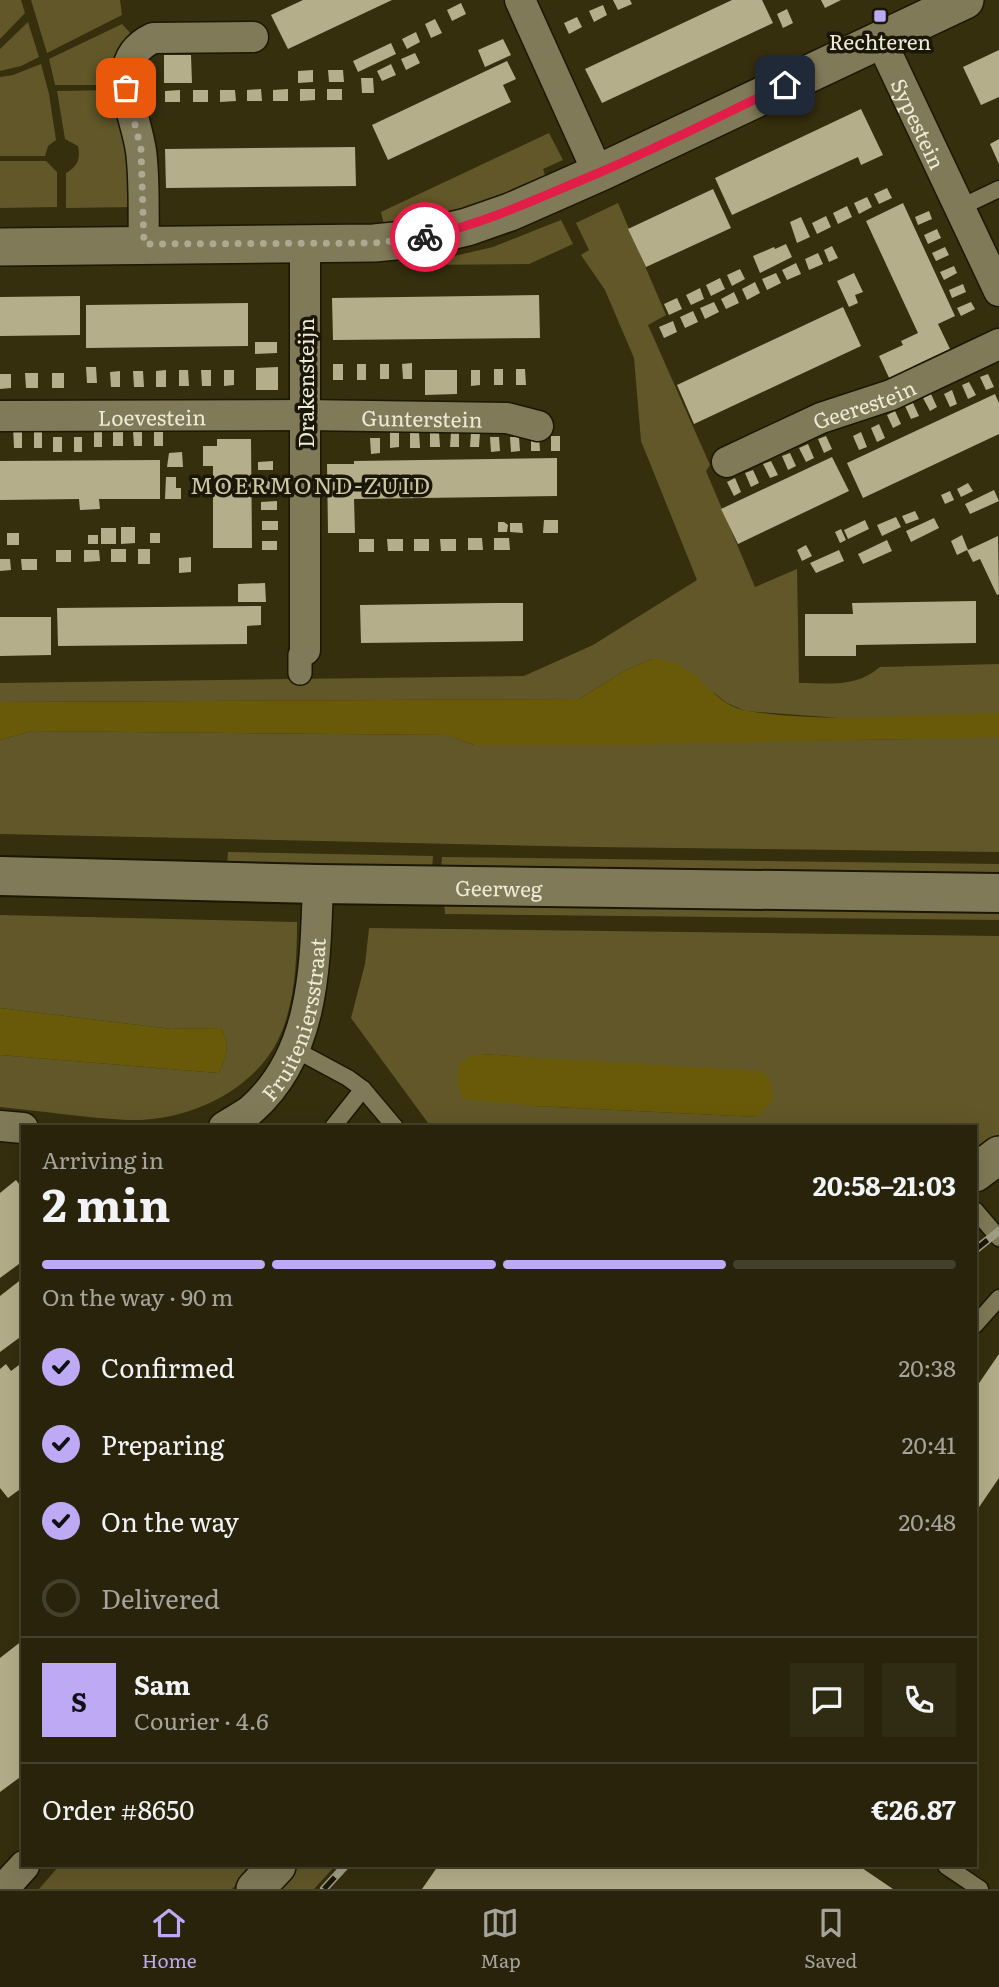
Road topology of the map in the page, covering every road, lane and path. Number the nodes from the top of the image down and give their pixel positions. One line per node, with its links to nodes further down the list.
1 (520, 0): 5 (street)
2 (965, 0): 4 (street)
3 (253, 37): 9 (street)
4 (880, 39): 5 (street); 7 (street, Sypestein)
5 (598, 173): 8 (street)
6 (999, 189): 7 (lane)
7 (959, 208): 11 (street, Sypestein)
8 (305, 243): 9 (street); 13 (street, Drakensteijn)
9 (144, 244): 10 (street)
10 (0, 247)
11 (999, 291)
12 (999, 345): 16 (street, Geerestein)
13 (304, 415): 14 (street, Loevestein); 15 (street, Gunterstein); 17 (street, Drakensteijn)
14 (0, 416)
15 (538, 426)
16 (727, 461)
17 (302, 661)
18 (0, 876): 19 (main road, Geerweg)
19 (318, 884): 20 (main road, Geerweg); 21 (street, Fruiteniersstraat)
20 (999, 893)
21 (296, 1050): 22 (lane); 23 (street, Fruiteniersstraat)
22 (363, 1088): 24 (lane); 25 (lane)
23 (227, 1125)
24 (335, 1125)
25 (393, 1125)
26 (0, 1126): 27 (street)
27 (21, 1128)
28 (999, 1155): 29 (street)
29 (977, 1172)
30 (977, 1212): 31 (lane)
31 (999, 1238)
32 (999, 1298): 33 (lane)
33 (977, 1323)
34 (23, 1867): 37 (street)
35 (276, 1867): 38 (street)
36 (947, 1867): 39 (lane)
37 (3, 1889)
38 (255, 1889)
39 (980, 1889)

